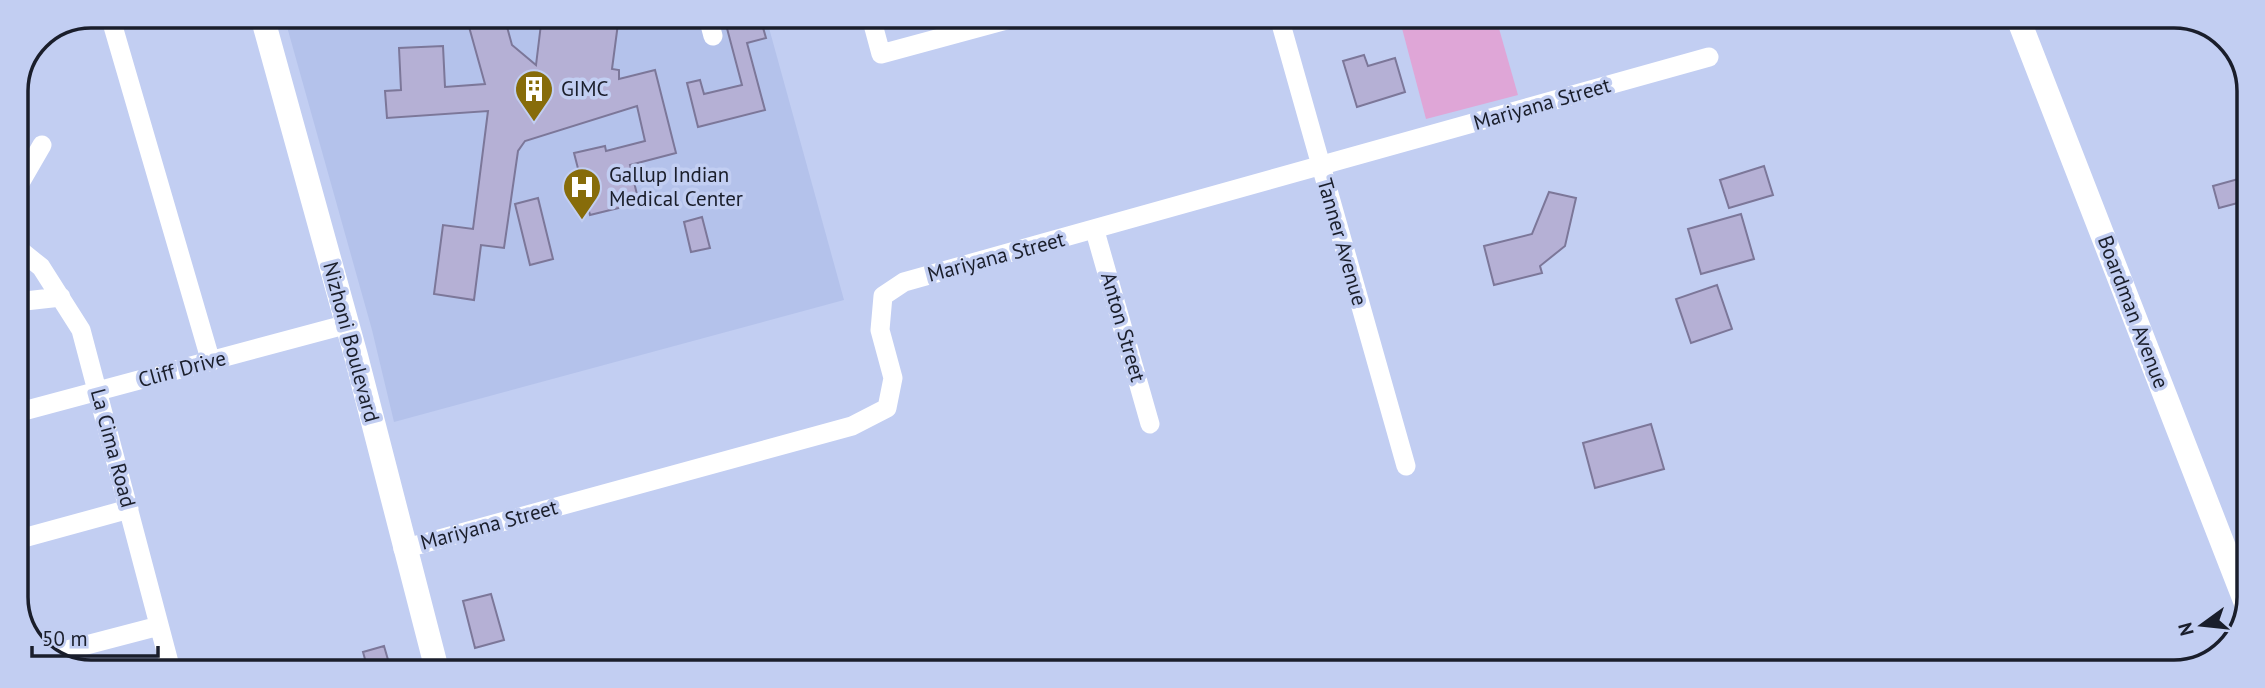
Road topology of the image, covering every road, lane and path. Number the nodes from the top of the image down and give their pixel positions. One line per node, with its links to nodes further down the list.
1 (114, 28): 18 (street)
2 (265, 28): 17 (main road, Nizhoni Boulevard)
3 (711, 28): 8 (street)
4 (874, 28): 5 (street)
5 (977, 28)
6 (1282, 28): 11 (street, Tanner Avenue)
7 (2022, 28): 26 (main road, Boardman Avenue)
8 (713, 36)
9 (1709, 57): 11 (street, Mariyana Street)
10 (42, 145): 12 (street)
11 (1320, 166): 13 (street, Mariyana Street); 22 (street, Tanner Avenue)
12 (28, 169)
13 (1095, 231): 21 (street, Anton Street); 25 (street, Mariyana Street)
14 (28, 257): 15 (street, La Cima Road)
15 (61, 297): 16 (street); 19 (street, La Cima Road)
16 (28, 301)
17 (348, 324): 18 (street, Cliff Drive); 25 (main road, Nizhoni Boulevard)
18 (211, 362): 19 (street, Cliff Drive)
19 (98, 391): 20 (street, Cliff Drive); 23 (street, La Cima Road)
20 (28, 410)
21 (1150, 424)
22 (1406, 466)
23 (129, 509): 24 (street); 27 (street, La Cima Road)
24 (28, 537)
25 (403, 549): 30 (main road, Nizhoni Boulevard)
26 (2237, 580)
27 (159, 626): 28 (street); 29 (street, La Cima Road)
28 (60, 652)
29 (168, 660)
30 (434, 660)

